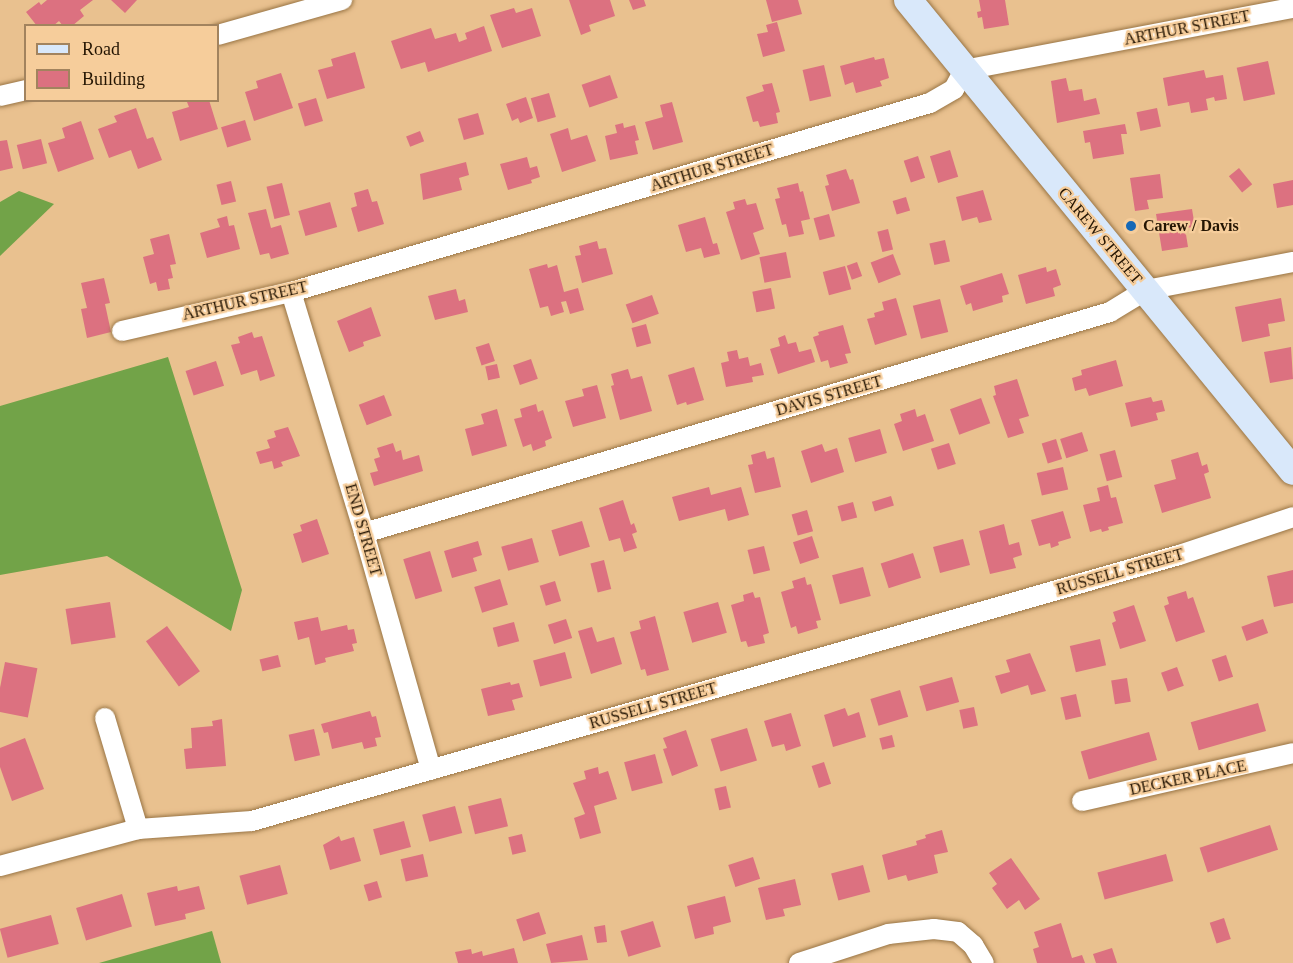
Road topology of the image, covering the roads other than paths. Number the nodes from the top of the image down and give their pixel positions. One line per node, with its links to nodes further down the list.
1 (342, 0): 4 (street)
2 (908, 0): 5 (street, CAREW STREET)
3 (1293, 8): 5 (street, ARTHUR STREET)
4 (219, 36)
5 (964, 70): 9 (street, CAREW STREET); 10 (street, ARTHUR STREET)
6 (24, 90): 7 (street)
7 (0, 96)
8 (1293, 262): 9 (street, DAVIS STREET)
9 (1146, 290): 12 (street, CAREW STREET); 14 (street, DAVIS STREET)
10 (291, 292): 11 (street, ARTHUR STREET); 14 (street, END STREET)
11 (122, 331)
12 (1293, 471)
13 (1293, 517): 17 (street, RUSSELL STREET)
14 (364, 533): 17 (street, END STREET)
15 (105, 718): 19 (street)
16 (1293, 753): 18 (street, DECKER PLACE)
17 (431, 770): 19 (street, RUSSELL STREET)
18 (1082, 801)
19 (138, 829): 20 (street, RUSSELL STREET)
20 (3, 865)
21 (798, 963): 22 (street)
22 (984, 963)

